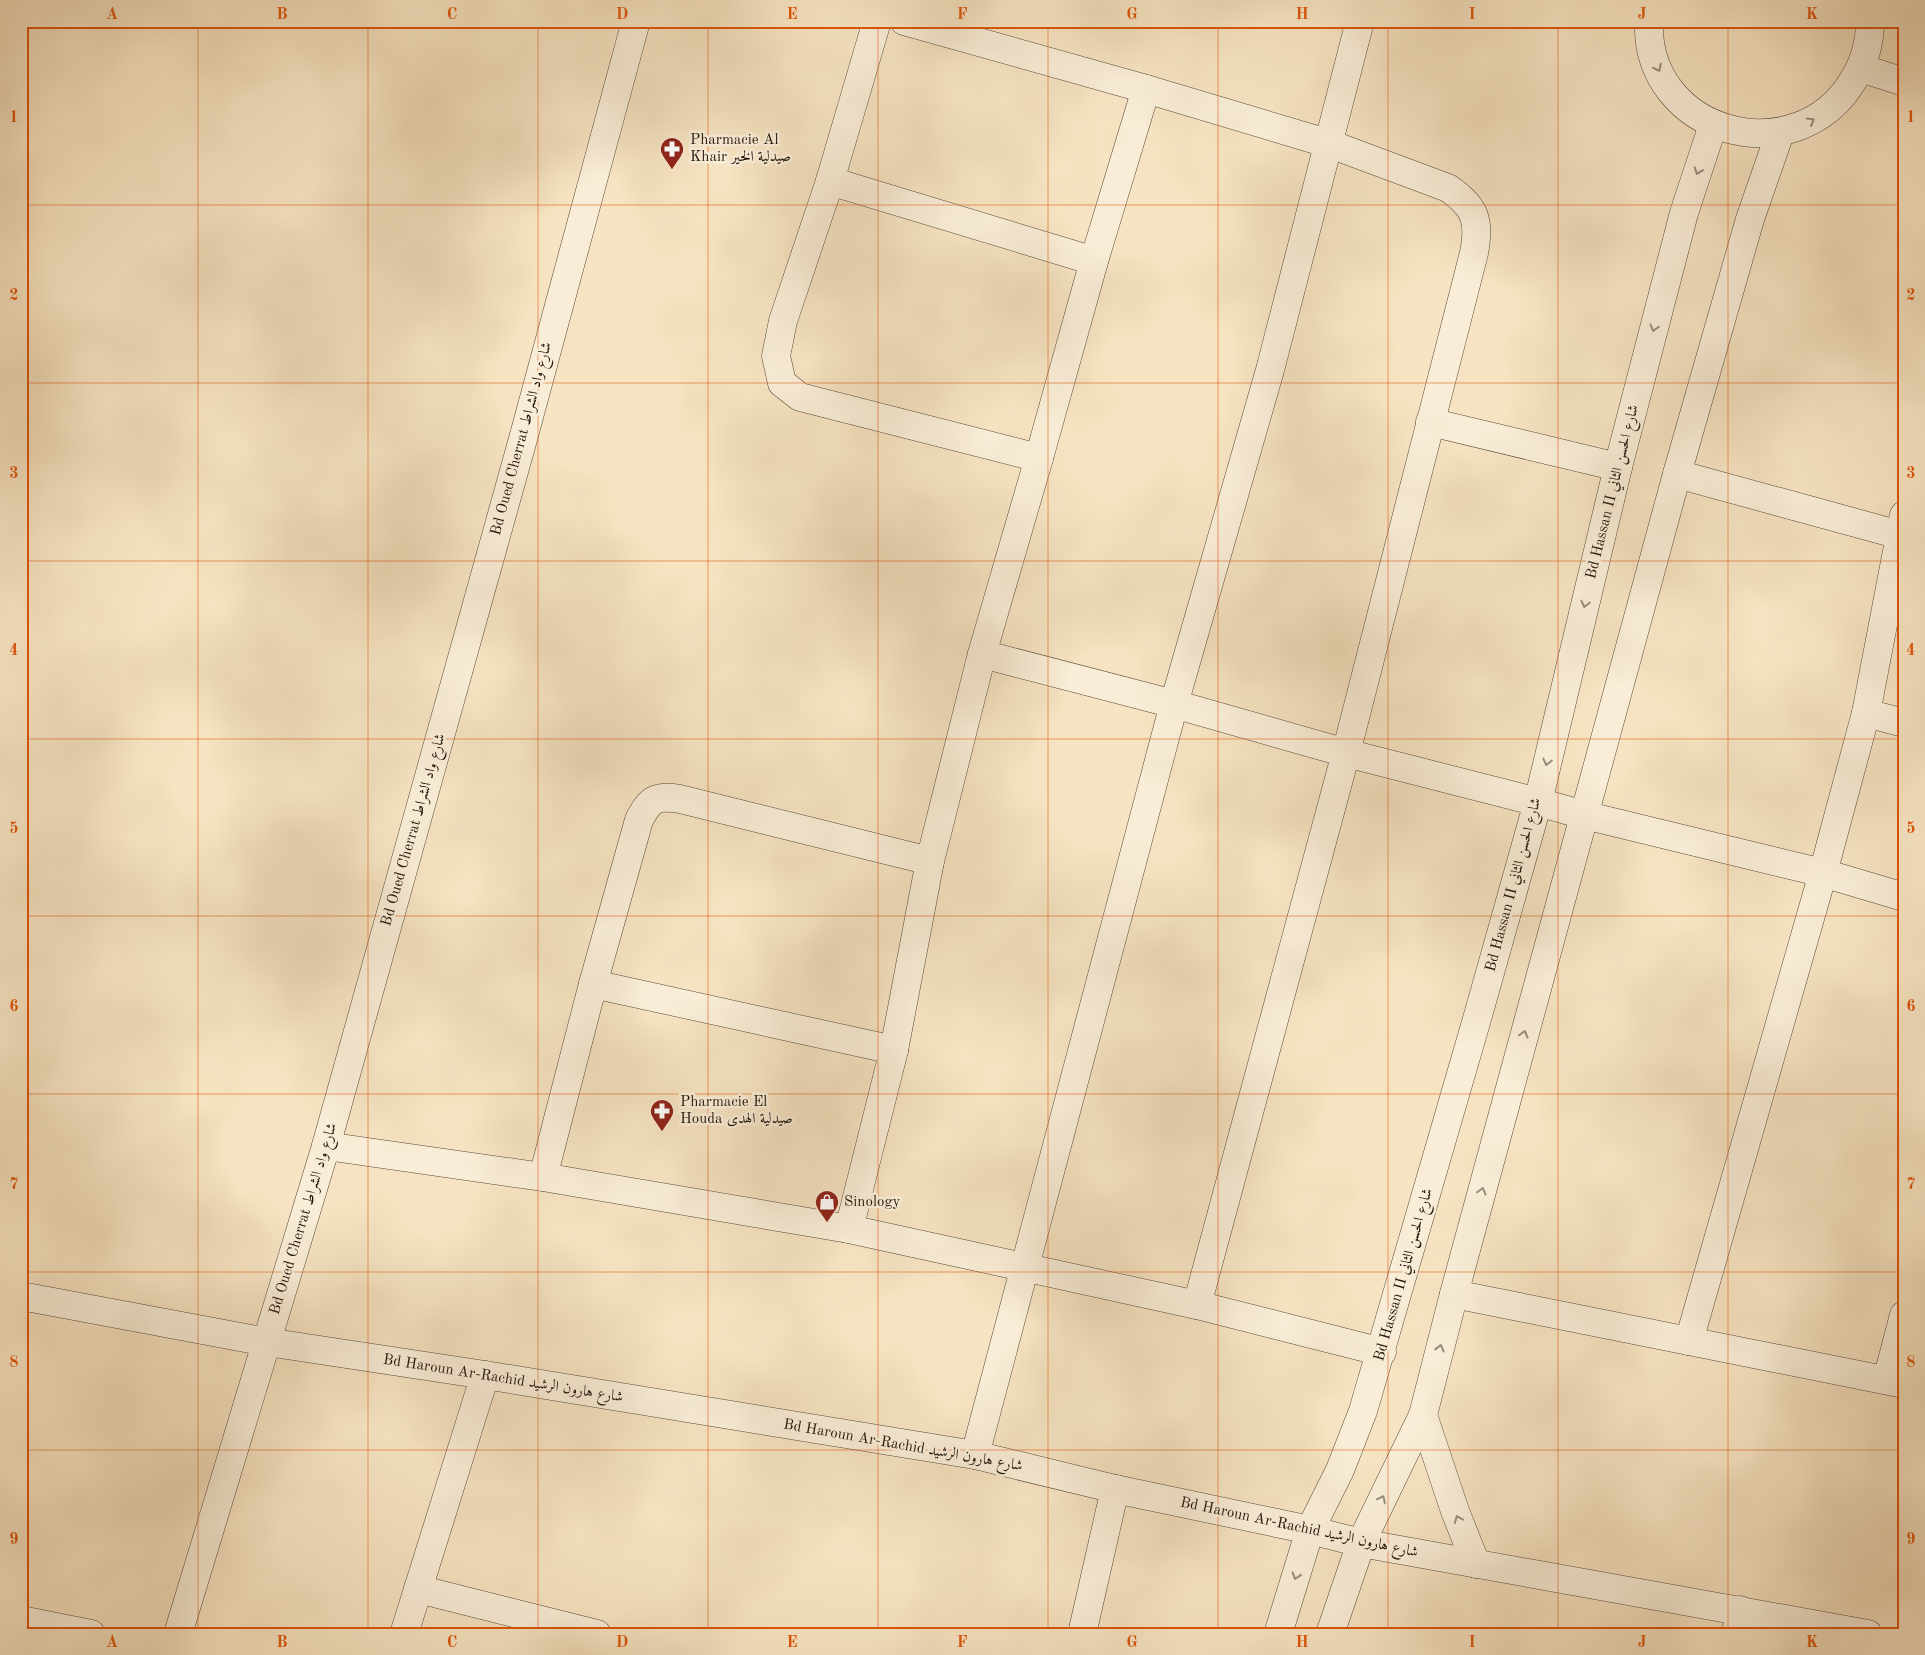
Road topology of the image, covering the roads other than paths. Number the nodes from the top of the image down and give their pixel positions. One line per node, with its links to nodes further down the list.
1 (636, 21): 32 (street, Bd Oued Cherrat شارع واد الشراط)
2 (877, 21): 13 (street)
3 (904, 21): 9 (street)
4 (1360, 21): 12 (street)
5 (1649, 21): 10 (street, one-way to 10)
6 (1870, 21): 7 (street)
7 (1861, 68): 8 (street); 11 (street, one-way to 7)
8 (1904, 82)
9 (1146, 89): 12 (street); 14 (street)
10 (1714, 125): 11 (street); 17 (street, Bd Hassan II شارع الحسن الثاني, one-way to 17)
11 (1780, 133): 18 (street)
12 (1330, 144): 15 (street); 21 (street)
13 (830, 181): 14 (street); 16 (street)
14 (1094, 261): 16 (street)
15 (1430, 422): 17 (street); 24 (street)
16 (1040, 458): 20 (street)
17 (1618, 466): 25 (street, Bd Hassan II شارع الحسن الثاني, one-way to 25)
18 (1677, 474): 19 (street); 26 (street)
19 (1902, 525): 22 (street)
20 (982, 654): 21 (street); 27 (street)
21 (1174, 704): 24 (street); 35 (street)
22 (1866, 713): 23 (street); 28 (street)
23 (1904, 723)
24 (1346, 753): 25 (street); 38 (street)
25 (1538, 802): 26 (street); 42 (street, Bd Hassan II شارع الحسن الثاني)
26 (1584, 815): 28 (street); 36 (street, one-way to 26)
27 (930, 861): 30 (street); 31 (street)
28 (1823, 873): 29 (street); 40 (street)
29 (1904, 897)
30 (593, 984): 31 (street); 33 (street)
31 (894, 1050): 34 (street)
32 (326, 1146): 33 (street); 41 (street, Bd Oued Cherrat شارع واد الشراط)
33 (543, 1177): 34 (street)
34 (849, 1230): 35 (street)
35 (1026, 1269): 38 (street); 46 (street)
36 (1454, 1294): 40 (street); 45 (street, one-way to 36)
37 (21, 1296): 41 (street, Bd Haroun Ar-Rachid شارع هارون الرشيد)
38 (1197, 1305): 42 (street)
39 (1904, 1315): 44 (street)
40 (1690, 1341): 44 (street)
41 (267, 1342): 43 (street, Bd Haroun Ar-Rachid شارع هارون الرشيد); 55 (street, Bd Oued Cherrat شارع واد الشراط)
42 (1382, 1352): 48 (street, Bd Hassan II شارع الحسن الثاني)
43 (485, 1375): 46 (street, Bd Haroun Ar-Rachid شارع هارون الرشيد); 51 (street)
44 (1895, 1382)
45 (1423, 1415): 49 (street, one-way to 45); 50 (street, one-way to 45)
46 (976, 1456): 47 (street, Bd Haroun Ar-Rachid شارع هارون الرشيد)
47 (1115, 1489): 48 (street, Bd Haroun Ar-Rachid شارع هارون الرشيد); 58 (street)
48 (1310, 1530): 49 (street, Bd Haroun Ar-Rachid شارع هارون الرشيد); 59 (street, Bd Hassan II شارع الحسن الثاني, one-way to 59)
49 (1361, 1543): 50 (street, Bd Haroun Ar-Rachid شارع هارون الرشيد); 60 (street)
50 (1476, 1564): 53 (street, Bd Haroun Ar-Rachid شارع هارون الرشيد)
51 (418, 1589): 56 (street); 57 (street)
52 (21, 1620): 54 (street)
53 (1738, 1622): 61 (street, Bd Haroun Ar-Rachid شارع هارون الرشيد)
54 (92, 1634)
55 (178, 1634)
56 (404, 1634)
57 (597, 1634)
58 (1082, 1634)
59 (1278, 1634)
60 (1330, 1634)
61 (1868, 1634)

